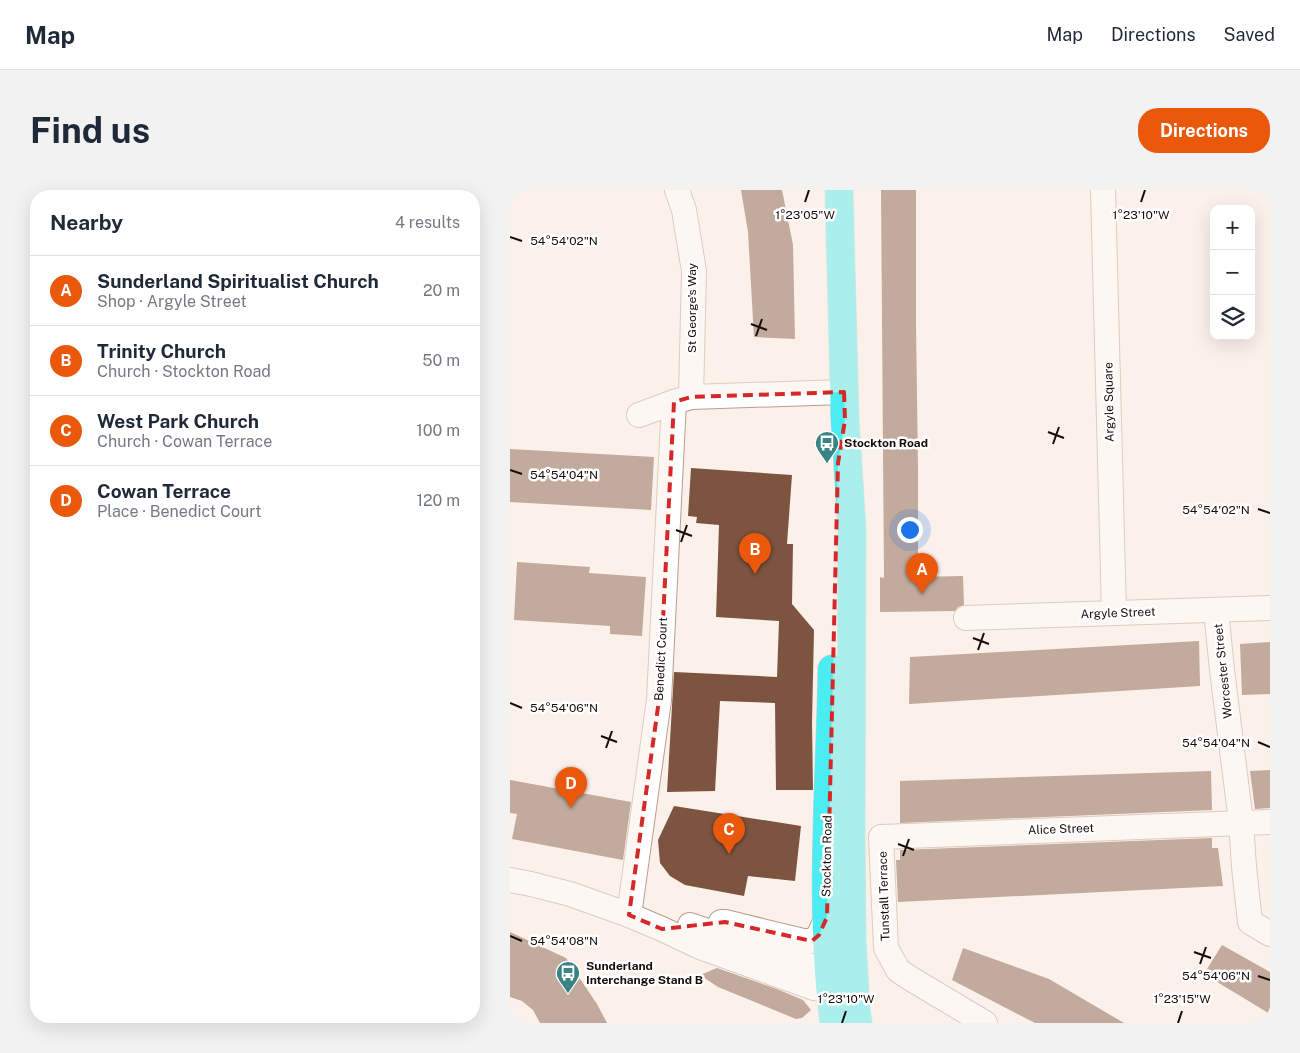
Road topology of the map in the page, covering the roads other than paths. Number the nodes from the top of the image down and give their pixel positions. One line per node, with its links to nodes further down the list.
1 (677, 190): 5 (street, St George's Way)
2 (839, 190): 4 (highway, Stockton Road)
3 (1103, 190): 10 (street, Argyle Square)
4 (844, 392): 5 (street); 7 (highway, Stockton Road)
5 (682, 399): 6 (street); 16 (street, Benedict Court)
6 (638, 415)
7 (845, 420): 17 (highway, Stockton Road); 21 (highway, Stockton Road)
8 (1270, 608): 9 (street, Argyle Street)
9 (1216, 610): 10 (street, Argyle Street); 12 (street, Worcester Street)
10 (1114, 613): 11 (street, Argyle Street)
11 (966, 618)
12 (1241, 822): 13 (street, Alice Street); 14 (street, Alice Street); 20 (street, Worcester Street)
13 (1270, 822)
14 (882, 836): 24 (street, Tunstall Terrace)
15 (510, 880): 16 (street)
16 (629, 915): 19 (street)
17 (827, 917): 18 (street); 22 (highway, Stockton Road)
18 (690, 925): 19 (street); 22 (street)
19 (662, 929): 22 (street)
20 (1270, 934)
21 (852, 948): 22 (street); 23 (highway, Stockton Road)
22 (827, 981): 23 (highway, Stockton Road)
23 (845, 1018)
24 (985, 1023)

